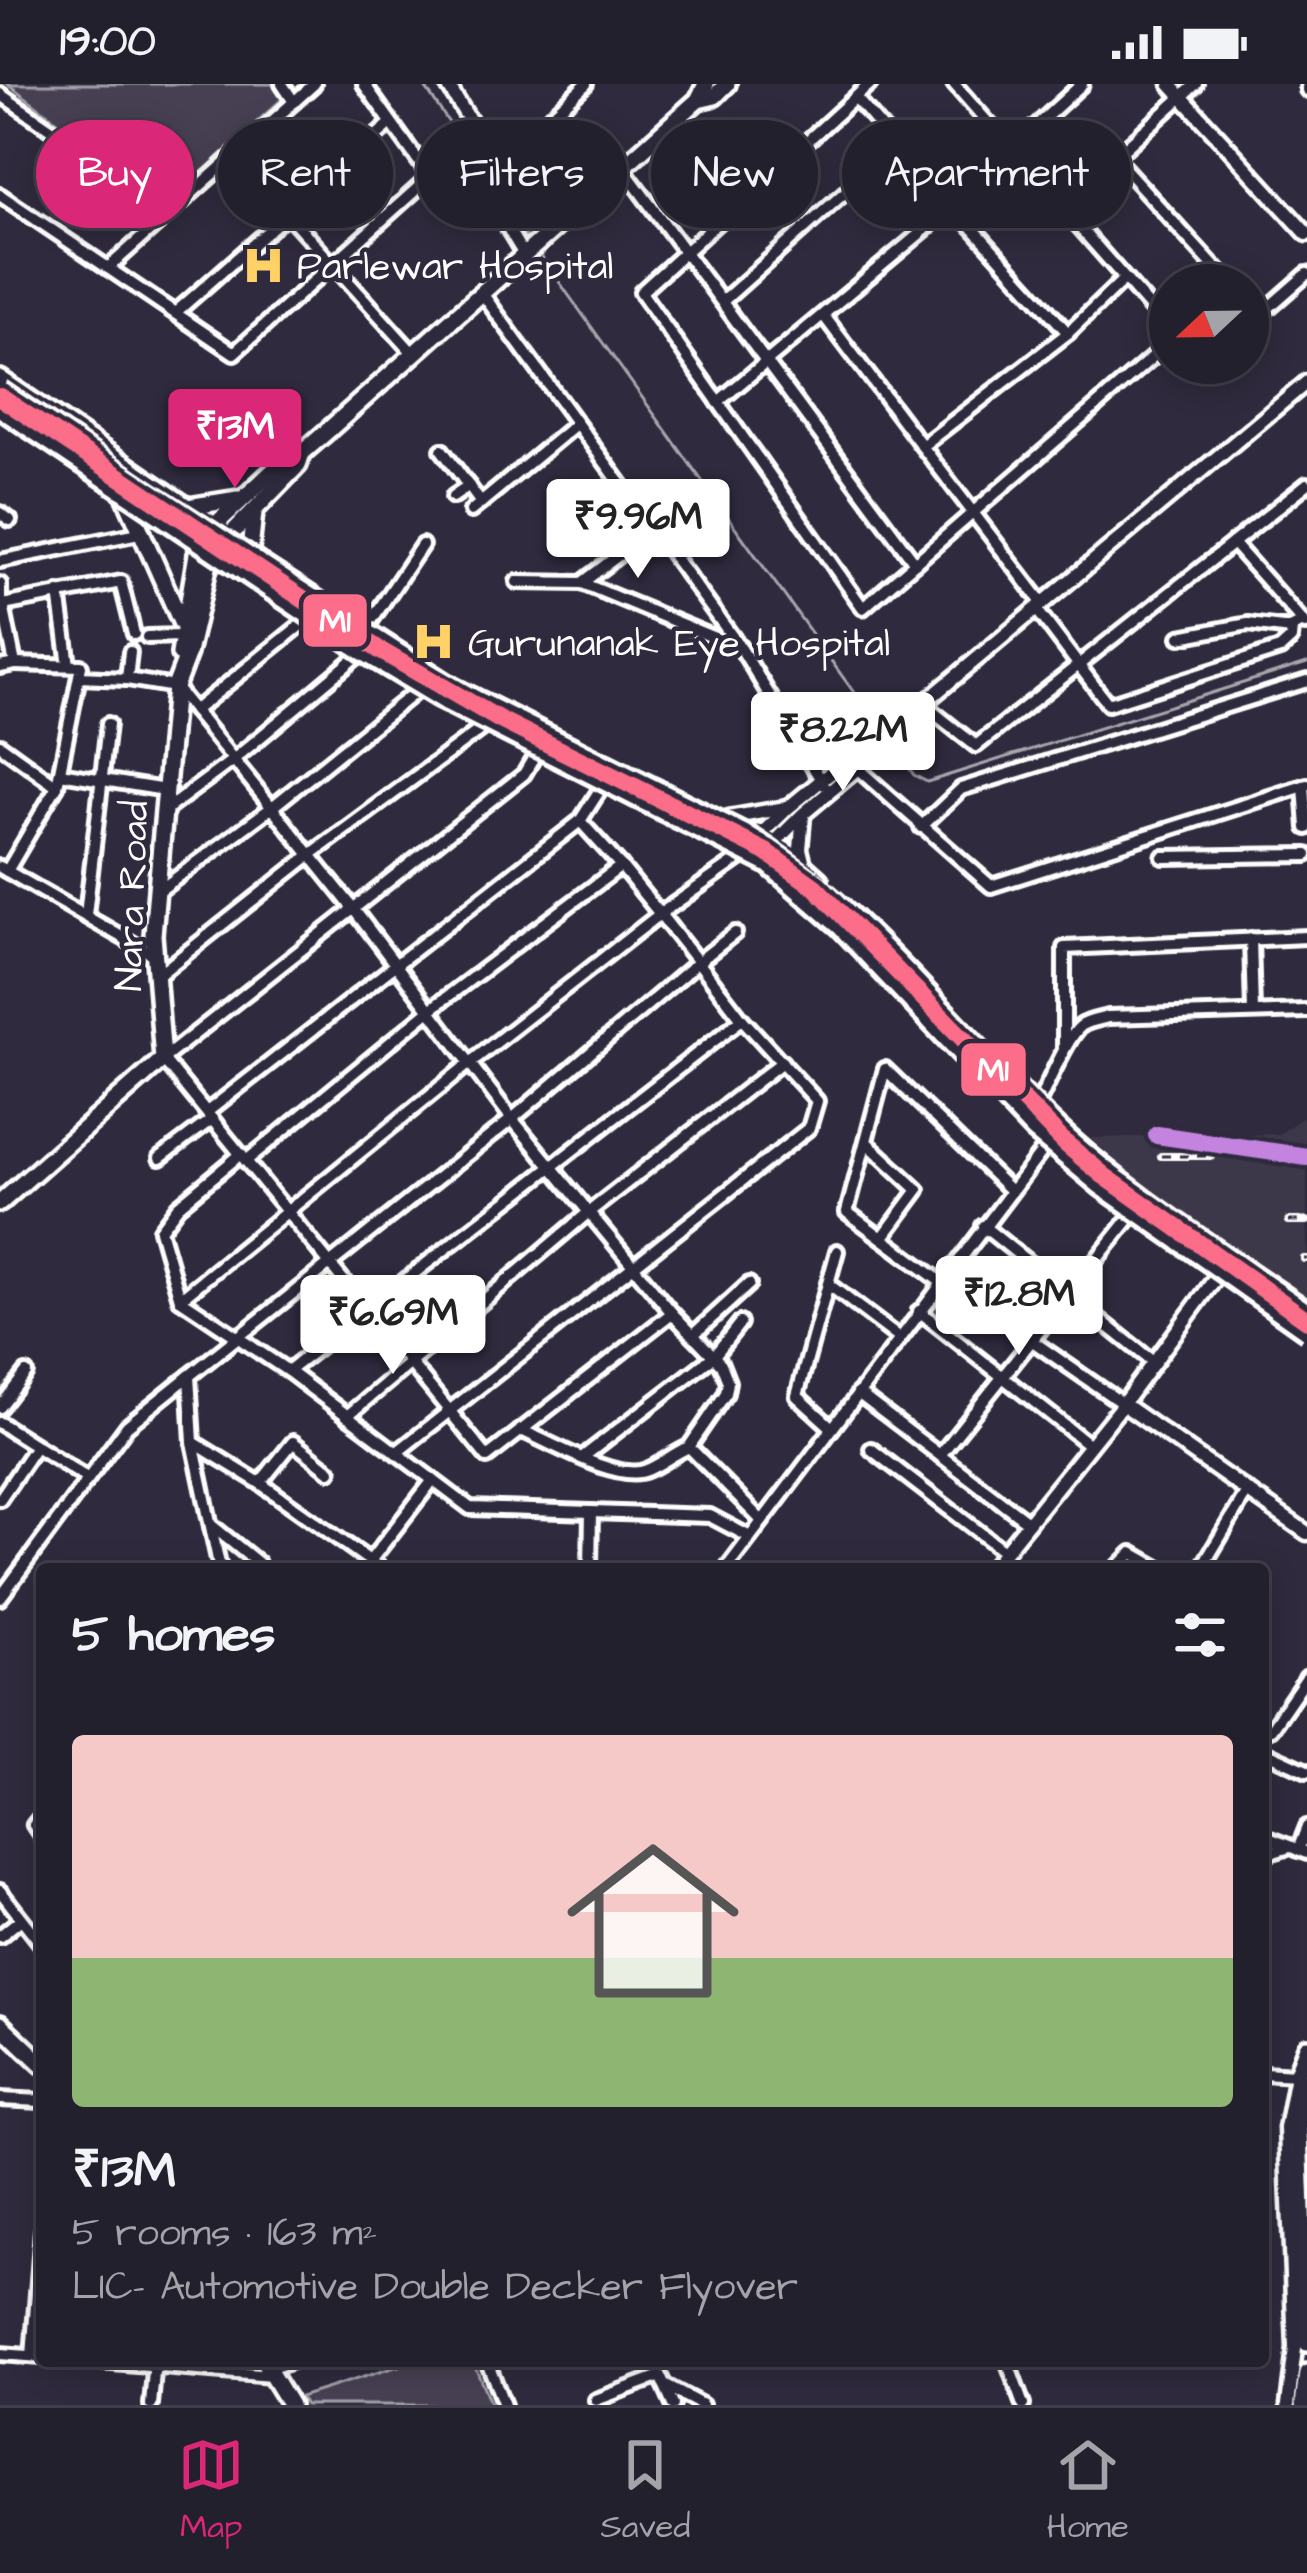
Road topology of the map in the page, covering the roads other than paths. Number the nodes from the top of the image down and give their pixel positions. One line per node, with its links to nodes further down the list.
1 (282, 84): 17 (street)
2 (314, 84): 17 (street)
3 (364, 84): 20 (street)
4 (446, 84): 21 (street)
5 (586, 84): 22 (street)
6 (706, 84): 16 (main road)
7 (727, 84): 16 (main road)
8 (870, 84): 15 (street)
9 (1082, 84): 25 (street)
10 (1170, 84): 14 (street)
11 (1196, 84): 14 (street)
12 (962, 87): 24 (street)
13 (0, 94): 18 (street)
14 (1182, 97): 27 (street); 47 (street)
15 (856, 98): 23 (street); 48 (street)
16 (698, 100): 29 (main road)
17 (294, 102): 19 (street)
18 (38, 120)
19 (274, 120)
20 (390, 120)
21 (468, 120)
22 (547, 120)
23 (874, 120)
24 (988, 120)
25 (1043, 120)
26 (393, 124): 28 (street)
27 (1131, 143)
28 (417, 159)
29 (627, 163)
30 (218, 169): 34 (street)
31 (627, 173): 48 (street)
32 (1131, 176): 50 (street)
33 (417, 189): 51 (street)
34 (194, 191)
35 (0, 195): 52 (street)
36 (842, 195): 56 (street)
37 (153, 228): 52 (street)
38 (268, 228): 59 (street)
39 (298, 228): 51 (street)
40 (509, 228): 49 (street)
41 (543, 228): 46 (street)
42 (554, 228): 46 (main road)
43 (927, 228): 60 (street)
44 (973, 228): 61 (street)
45 (1080, 228): 54 (street)
46 (547, 234): 49 (main road)
47 (1307, 234)
48 (687, 250): 56 (street); 68 (street)
49 (525, 254): 55 (main road)
50 (1212, 264)
51 (333, 267): 59 (street); 62 (street)
52 (108, 268): 59 (street)
53 (1307, 274): 58 (street)
54 (1124, 279): 57 (street); 61 (street)
55 (481, 292): 62 (main road); 70 (street)
56 (724, 301): 64 (street)
57 (1149, 307)
58 (1269, 307)
59 (175, 313)
60 (824, 316): 64 (street); 71 (street)
61 (1068, 333): 71 (street)
62 (412, 353): 77 (main road)
63 (1149, 360): 79 (street)
64 (769, 362): 68 (street); 88 (street)
65 (0, 379): 78 (main road)
66 (1307, 382): 94 (street)
67 (0, 391): 188 (main road, bridge)
68 (718, 402): 88 (street)
69 (0, 410): 76 (main road); 194 (main road, bridge)
70 (575, 424): 74 (street); 80 (street)
71 (922, 446): 79 (street)
72 (442, 450): 74 (street)
73 (1307, 484): 83 (street)
74 (469, 486): 75 (street)
75 (454, 497)
76 (126, 498): 82 (main road); 86 (main road)
77 (250, 502): 78 (main road); 81 (main road); 85 (main road)
78 (188, 507): 81 (main road)
79 (973, 512): 88 (street); 94 (street)
80 (654, 528): 90 (street); 100 (street)
81 (222, 530): 85 (main road); 86 (main road)
82 (144, 532): 87 (street); 98 (main road)
83 (1233, 543): 97 (street); 104 (street)
84 (422, 545): 96 (street)
85 (250, 550): 96 (main road)
86 (204, 551): 95 (main road); 98 (main road); 103 (main road, Nara Road)
87 (0, 561)
88 (915, 563)
89 (518, 581): 90 (street)
90 (583, 583): 100 (street)
91 (0, 584): 93 (street)
92 (59, 593): 93 (street); 98 (street); 106 (street)
93 (2, 606): 105 (street)
94 (1040, 607): 104 (street); 113 (street)
95 (307, 620): 102 (main road); 114 (street)
96 (367, 626): 117 (main road)
97 (1301, 626): 99 (street); 104 (street)
98 (182, 631): 103 (main road)
99 (1180, 637)
100 (742, 650): 126 (street)
101 (130, 652): 109 (street)
102 (360, 654): 112 (main road); 120 (street)
103 (182, 663): 111 (main road, Nara Road)
104 (1080, 663): 113 (street)
105 (15, 664): 106 (street); 107 (street)
106 (69, 665): 108 (street)
107 (0, 667)
108 (79, 676): 109 (street); 122 (street)
109 (127, 679): 111 (street)
110 (1307, 681): 134 (street)
111 (175, 687): 114 (street); 127 (main road, Nara Road)
112 (419, 689): 116 (main road); 129 (street)
113 (923, 704): 121 (street); 126 (street)
114 (194, 712): 120 (street)
115 (108, 724): 123 (street)
116 (485, 725): 119 (main road); 137 (street)
117 (550, 729): 119 (street); 132 (main road)
118 (0, 746): 122 (street)
119 (537, 752): 124 (main road); 145 (street)
120 (233, 760): 129 (street); 130 (street)
121 (858, 769): 126 (street); 134 (street)
122 (58, 779): 123 (street); 143 (street)
123 (102, 780): 127 (street); 147 (street)
124 (603, 785): 133 (street); 140 (main road)
125 (1306, 785): 134 (street); 135 (street)
126 (824, 787): 128 (street); 131 (street)
127 (165, 790): 130 (main road, Nara Road)
128 (789, 807): 132 (street); 136 (street)
129 (272, 808): 137 (street); 144 (street)
130 (163, 812): 144 (main road, Nara Road)
131 (803, 814): 136 (street); 142 (street)
132 (728, 818): 136 (main road)
133 (580, 821): 141 (street); 153 (street)
134 (921, 827)
135 (1307, 828)
136 (766, 839): 140 (street); 142 (main road)
137 (310, 855): 145 (street); 154 (street)
138 (1307, 855): 139 (street)
139 (1163, 857)
140 (750, 860): 146 (street); 167 (main road)
141 (621, 866): 146 (street); 155 (street)
142 (804, 866): 163 (main road)
143 (4, 869): 147 (street)
144 (156, 893): 151 (main road, Nara Road)
145 (352, 907): 153 (street); 160 (street)
146 (660, 914): 152 (street); 161 (street)
147 (86, 915): 151 (street)
148 (735, 933): 152 (street)
149 (1307, 937): 150 (street)
150 (1251, 938): 157 (street); 159 (street)
151 (153, 955): 154 (main road, Nara Road)
152 (698, 962): 158 (street); 165 (street)
153 (393, 964): 155 (street); 164 (street)
154 (156, 976): 160 (main road, Nara Road)
155 (431, 1009): 161 (street); 168 (street)
156 (1307, 1011): 157 (street)
157 (1253, 1012): 159 (street)
158 (742, 1019): 162 (street); 170 (street)
159 (1064, 1048): 163 (street)
160 (163, 1059): 164 (street); 172 (main road)
161 (471, 1062): 165 (street); 173 (street)
162 (782, 1063): 174 (street); 181 (street)
163 (1039, 1103): 179 (main road)
164 (209, 1115): 168 (street); 169 (street)
165 (512, 1119): 170 (street); 180 (street)
166 (866, 1142): 171 (street); 177 (street); 177 (street)
167 (1046, 1146): 171 (street); 175 (main road)
168 (244, 1157): 173 (street); 187 (street)
169 (160, 1158)
170 (551, 1165): 174 (street); 189 (street)
171 (1010, 1190): 176 (street)
172 (0, 1203)
173 (288, 1211): 180 (street); 187 (street)
174 (589, 1212): 181 (street); 199 (street)
175 (1133, 1214): 182 (main road); 186 (street)
176 (983, 1226): 183 (street); 186 (street)
177 (883, 1237): 183 (street)
178 (837, 1251): 185 (street)
179 (1234, 1253): 182 (street); 188 (main road)
180 (331, 1263): 189 (street); 195 (street)
181 (633, 1264): 191 (street); 208 (street)
182 (1219, 1275): 194 (main road); 200 (street)
183 (941, 1282): 190 (street)
184 (748, 1283): 193 (street)
185 (828, 1284): 196 (street); 211 (street)
186 (1070, 1297): 197 (street); 200 (street)
187 (180, 1299): 195 (street)
188 (1307, 1308)
189 (369, 1310): 199 (street); 201 (street)
190 (920, 1311): 196 (street); 204 (street)
191 (672, 1313): 193 (street); 212 (street)
192 (740, 1323): 198 (street)
193 (693, 1335): 198 (street)
194 (1307, 1335)
195 (239, 1337): 201 (street); 203 (street)
196 (899, 1338): 205 (street)
197 (1031, 1340): 204 (street); 206 (street)
198 (714, 1356): 216 (street); 220 (street)
199 (410, 1362): 208 (street); 209 (street)
200 (1153, 1362): 206 (street)
201 (288, 1371): 209 (street)
202 (26, 1373): 207 (street)
203 (189, 1376): 213 (street); 222 (street)
204 (1004, 1376): 214 (street); 219 (street)
205 (858, 1393): 211 (street); 219 (street)
206 (1123, 1404): 214 (street); 225 (street)
207 (0, 1408)
208 (448, 1408): 212 (street); 218 (street)
209 (347, 1416): 218 (street)
210 (0, 1424): 215 (street)
211 (832, 1428): 228 (street)
212 (520, 1430): 220 (street)
213 (193, 1442): 224 (street); 230 (street)
214 (1088, 1444): 229 (street)
215 (36, 1446): 222 (street); 226 (street)
216 (689, 1447): 220 (street); 228 (street)
217 (871, 1449): 233 (street)
218 (396, 1453): 223 (street)
219 (940, 1455): 229 (street)
220 (583, 1457)
221 (331, 1471): 224 (street)
222 (88, 1479): 244 (street)
223 (433, 1480): 227 (street); 237 (street)
224 (260, 1483): 236 (street)
225 (1247, 1492): 231 (street); 243 (street)
226 (0, 1499)
227 (591, 1513): 232 (street); 238 (street)
228 (762, 1521): 232 (street)
229 (1029, 1523): 233 (street)
230 (210, 1525): 234 (street); 235 (street)
231 (1307, 1533)
232 (750, 1537): 239 (street)
233 (1005, 1552): 240 (street)
234 (219, 1563)
235 (253, 1563)
236 (373, 1563)
237 (377, 1563)
238 (590, 1563)
239 (730, 1563)
240 (996, 1563)
241 (1122, 1563): 242 (street)
242 (1150, 1563)
243 (1205, 1563)
244 (0, 1598)
245 (1307, 1677): 246 (street)
246 (1271, 1729)
247 (1269, 1754): 248 (street)
248 (1307, 1771)
249 (1307, 1827): 251 (street)
250 (1269, 1838): 251 (street)
251 (1298, 1850)
252 (0, 1891): 253 (street)
253 (22, 1919): 254 (street); 255 (street)
254 (0, 1936)
255 (36, 1937)
256 (0, 2024): 258 (main road)
257 (1307, 2047): 260 (main road)
258 (36, 2058)
259 (1269, 2075): 260 (street)
260 (1302, 2083): 263 (main road); 281 (street)
261 (0, 2098): 262 (street)
262 (36, 2101)
263 (1307, 2343)
264 (0, 2354): 265 (street)
265 (36, 2357)
266 (155, 2367): 275 (street)
267 (223, 2367): 271 (street)
268 (493, 2367): 277 (street)
269 (655, 2367): 273 (street)
270 (1009, 2367): 280 (street)
271 (268, 2369): 276 (main road)
272 (1307, 2374): 282 (main road)
273 (662, 2380): 274 (street); 278 (street); 279 (street)
274 (593, 2403)
275 (151, 2405)
276 (290, 2405)
277 (504, 2405)
278 (673, 2405)
279 (703, 2405)
280 (1023, 2405)
281 (1288, 2405)
282 (1303, 2405)

